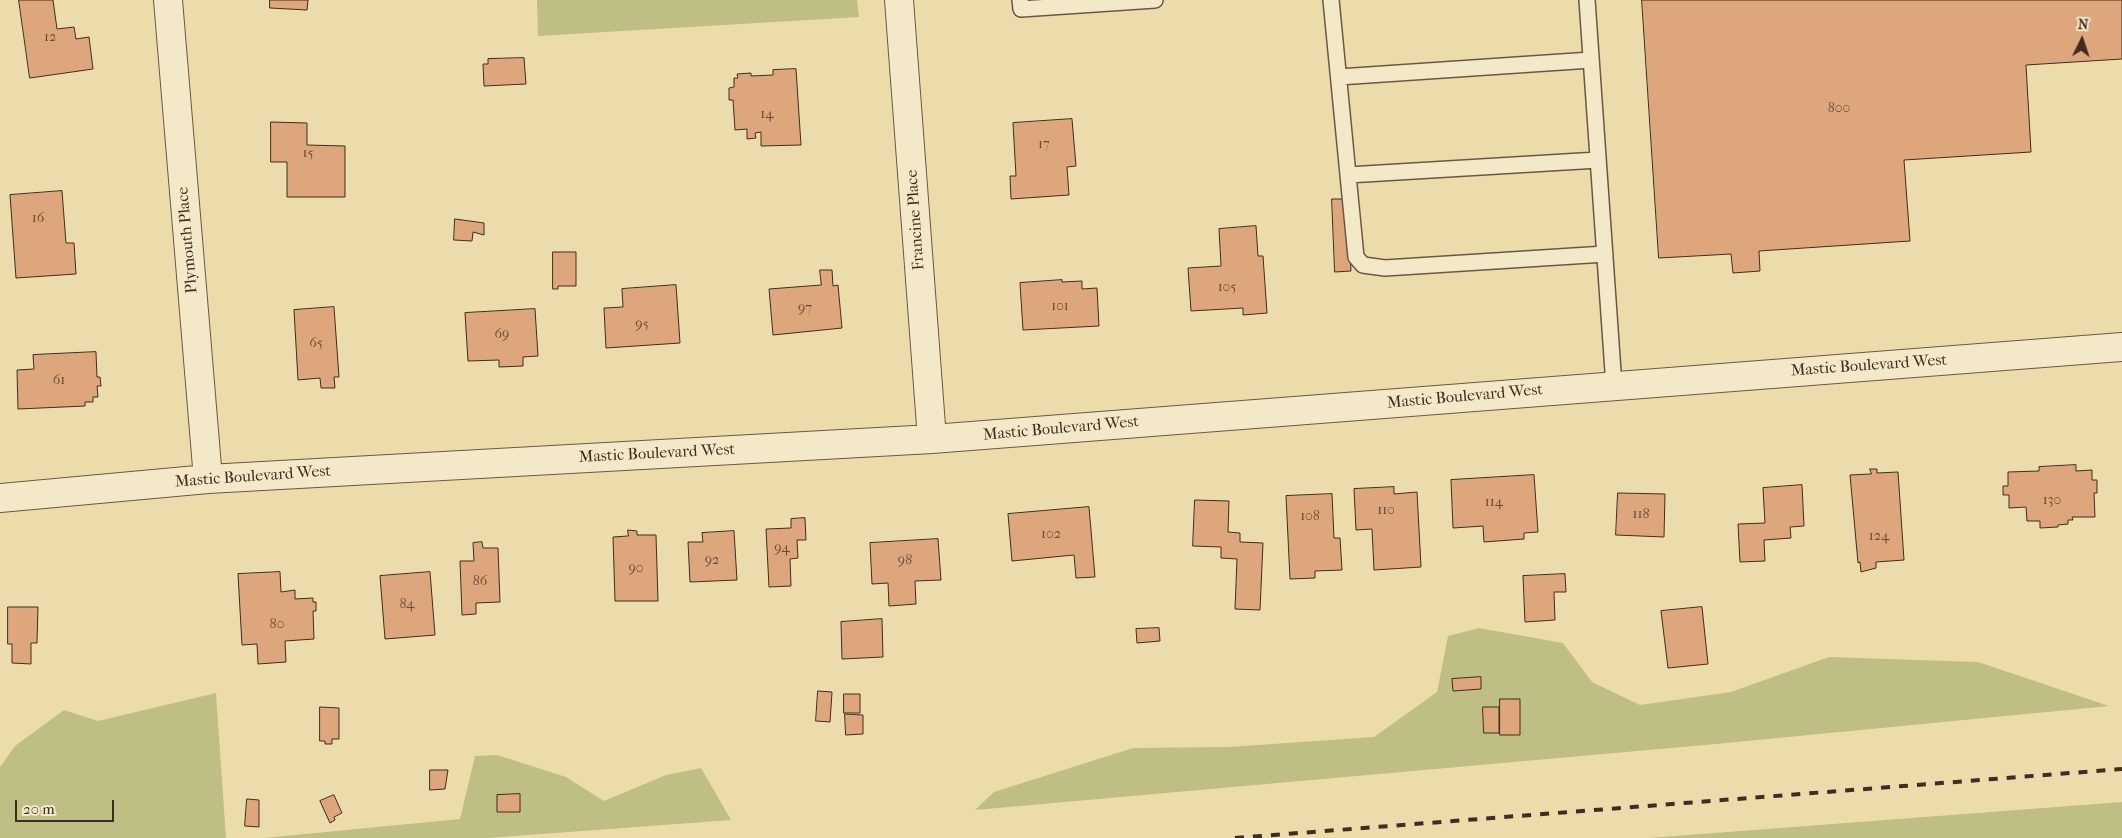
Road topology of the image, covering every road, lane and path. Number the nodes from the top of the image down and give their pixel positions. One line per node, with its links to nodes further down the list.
1 (168, 0): 15 (street, Plymouth Place)
2 (899, 0): 14 (street, Francine Place)
3 (1020, 0): 4 (lane)
4 (1155, 0)
5 (1331, 0): 8 (lane)
6 (1587, 0): 7 (lane)
7 (1591, 60): 8 (lane); 9 (lane)
8 (1339, 76): 10 (lane)
9 (1598, 160): 10 (lane); 11 (lane)
10 (1348, 175): 11 (lane)
11 (1605, 254): 13 (lane)
12 (2122, 347): 13 (street, Mastic Boulevard West)
13 (1614, 386): 14 (street, Mastic Boulevard West)
14 (932, 439): 15 (street, Mastic Boulevard West)
15 (208, 479): 16 (street, Mastic Boulevard West)
16 (0, 498)

